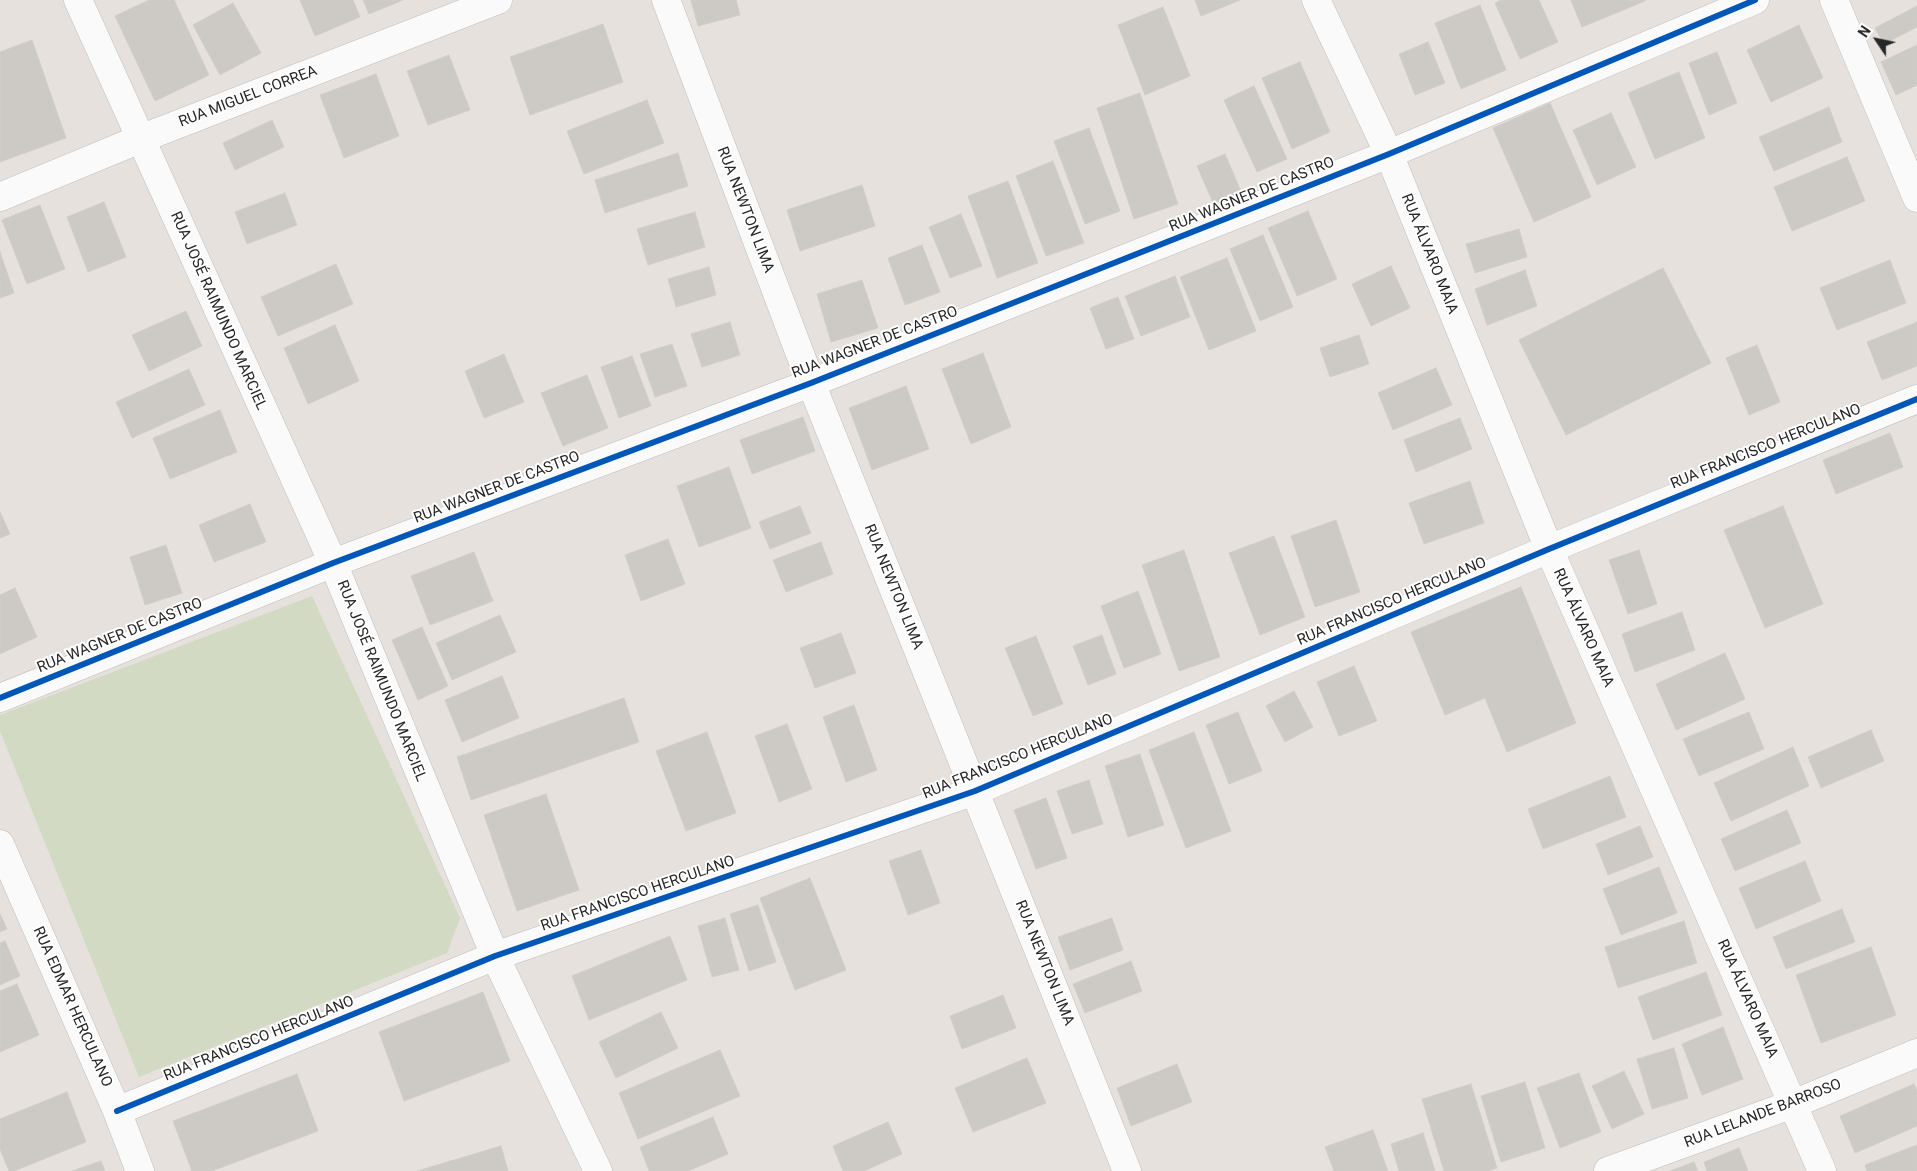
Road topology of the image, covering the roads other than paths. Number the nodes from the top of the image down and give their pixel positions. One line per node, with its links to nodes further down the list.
1 (78, 0): 7 (street, RUA JOSÉ RAIMUNDO MARCIEL)
2 (498, 0): 7 (street, RUA MIGUEL CORREA)
3 (666, 0): 11 (street, RUA NEWTON LIMA)
4 (1316, 0): 8 (street, RUA ÁLVARO MAIA)
5 (1755, 0): 8 (street, RUA WAGNER DE CASTRO)
6 (1834, 0): 10 (street)
7 (140, 139): 9 (street, RUA MIGUEL CORREA); 14 (street, RUA JOSÉ RAIMUNDO MARCIEL)
8 (1389, 154): 11 (street, RUA WAGNER DE CASTRO); 13 (street, RUA ÁLVARO MAIA)
9 (0, 197)
10 (1917, 198)
11 (811, 382): 14 (street, RUA WAGNER DE CASTRO); 16 (street, RUA NEWTON LIMA)
12 (1917, 399): 13 (street, RUA FRANCISCO HERCULANO)
13 (1549, 549): 16 (street, RUA FRANCISCO HERCULANO); 20 (street, RUA ÁLVARO MAIA)
14 (333, 563): 15 (street, RUA WAGNER DE CASTRO); 18 (street, RUA JOSÉ RAIMUNDO MARCIEL)
15 (0, 698)
16 (975, 791): 18 (street, RUA FRANCISCO HERCULANO); 24 (street, RUA NEWTON LIMA)
17 (0, 844): 21 (street, RUA EDMAR HERCULANO)
18 (495, 956): 21 (street, RUA FRANCISCO HERCULANO); 23 (street, RUA JOSÉ RAIMUNDO MARCIEL)
19 (1917, 1053): 20 (street, RUA LELANDE BARROSO)
20 (1793, 1104): 25 (street, RUA LELANDE BARROSO); 26 (street, RUA ÁLVARO MAIA)
21 (117, 1111): 22 (street, RUA EDMAR HERCULANO)
22 (140, 1171)
23 (598, 1171)
24 (1127, 1171)
25 (1608, 1171)
26 (1822, 1171)

